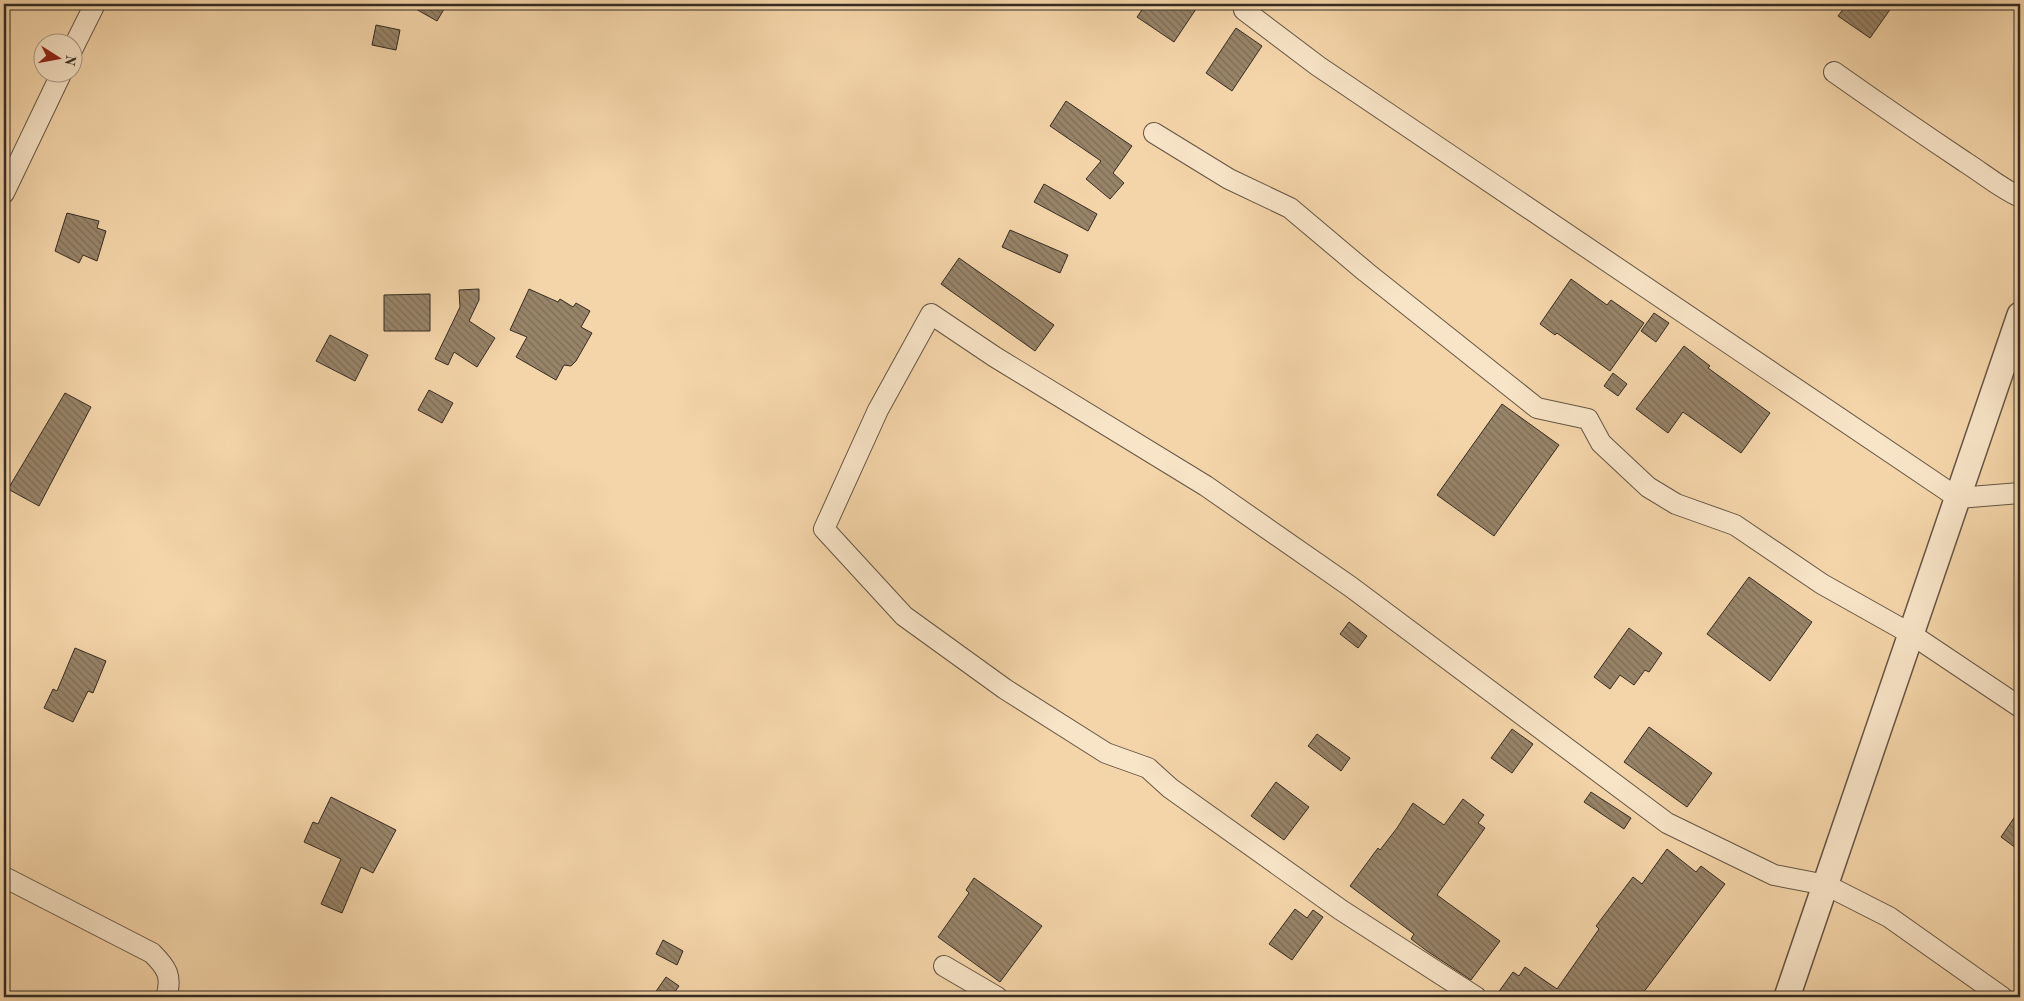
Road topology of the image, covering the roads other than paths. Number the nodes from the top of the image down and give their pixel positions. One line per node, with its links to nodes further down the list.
1 (94, 4): 3 (street)
2 (1244, 10): 10 (street)
3 (81, 32)
4 (1834, 72): 8 (street)
5 (57, 82): 7 (street)
6 (1154, 133): 12 (street)
7 (4, 193)
8 (2020, 197)
9 (2020, 315): 10 (street)
10 (1958, 498): 11 (street); 12 (street)
11 (2017, 498)
12 (1911, 634): 13 (street); 15 (street)
13 (2020, 707)
14 (4, 877): 17 (street)
15 (1826, 885): 19 (street); 20 (street); 21 (street)
16 (944, 966): 18 (street)
17 (166, 997)
18 (996, 997)
19 (1476, 997)
20 (1787, 997)
21 (2002, 997)

